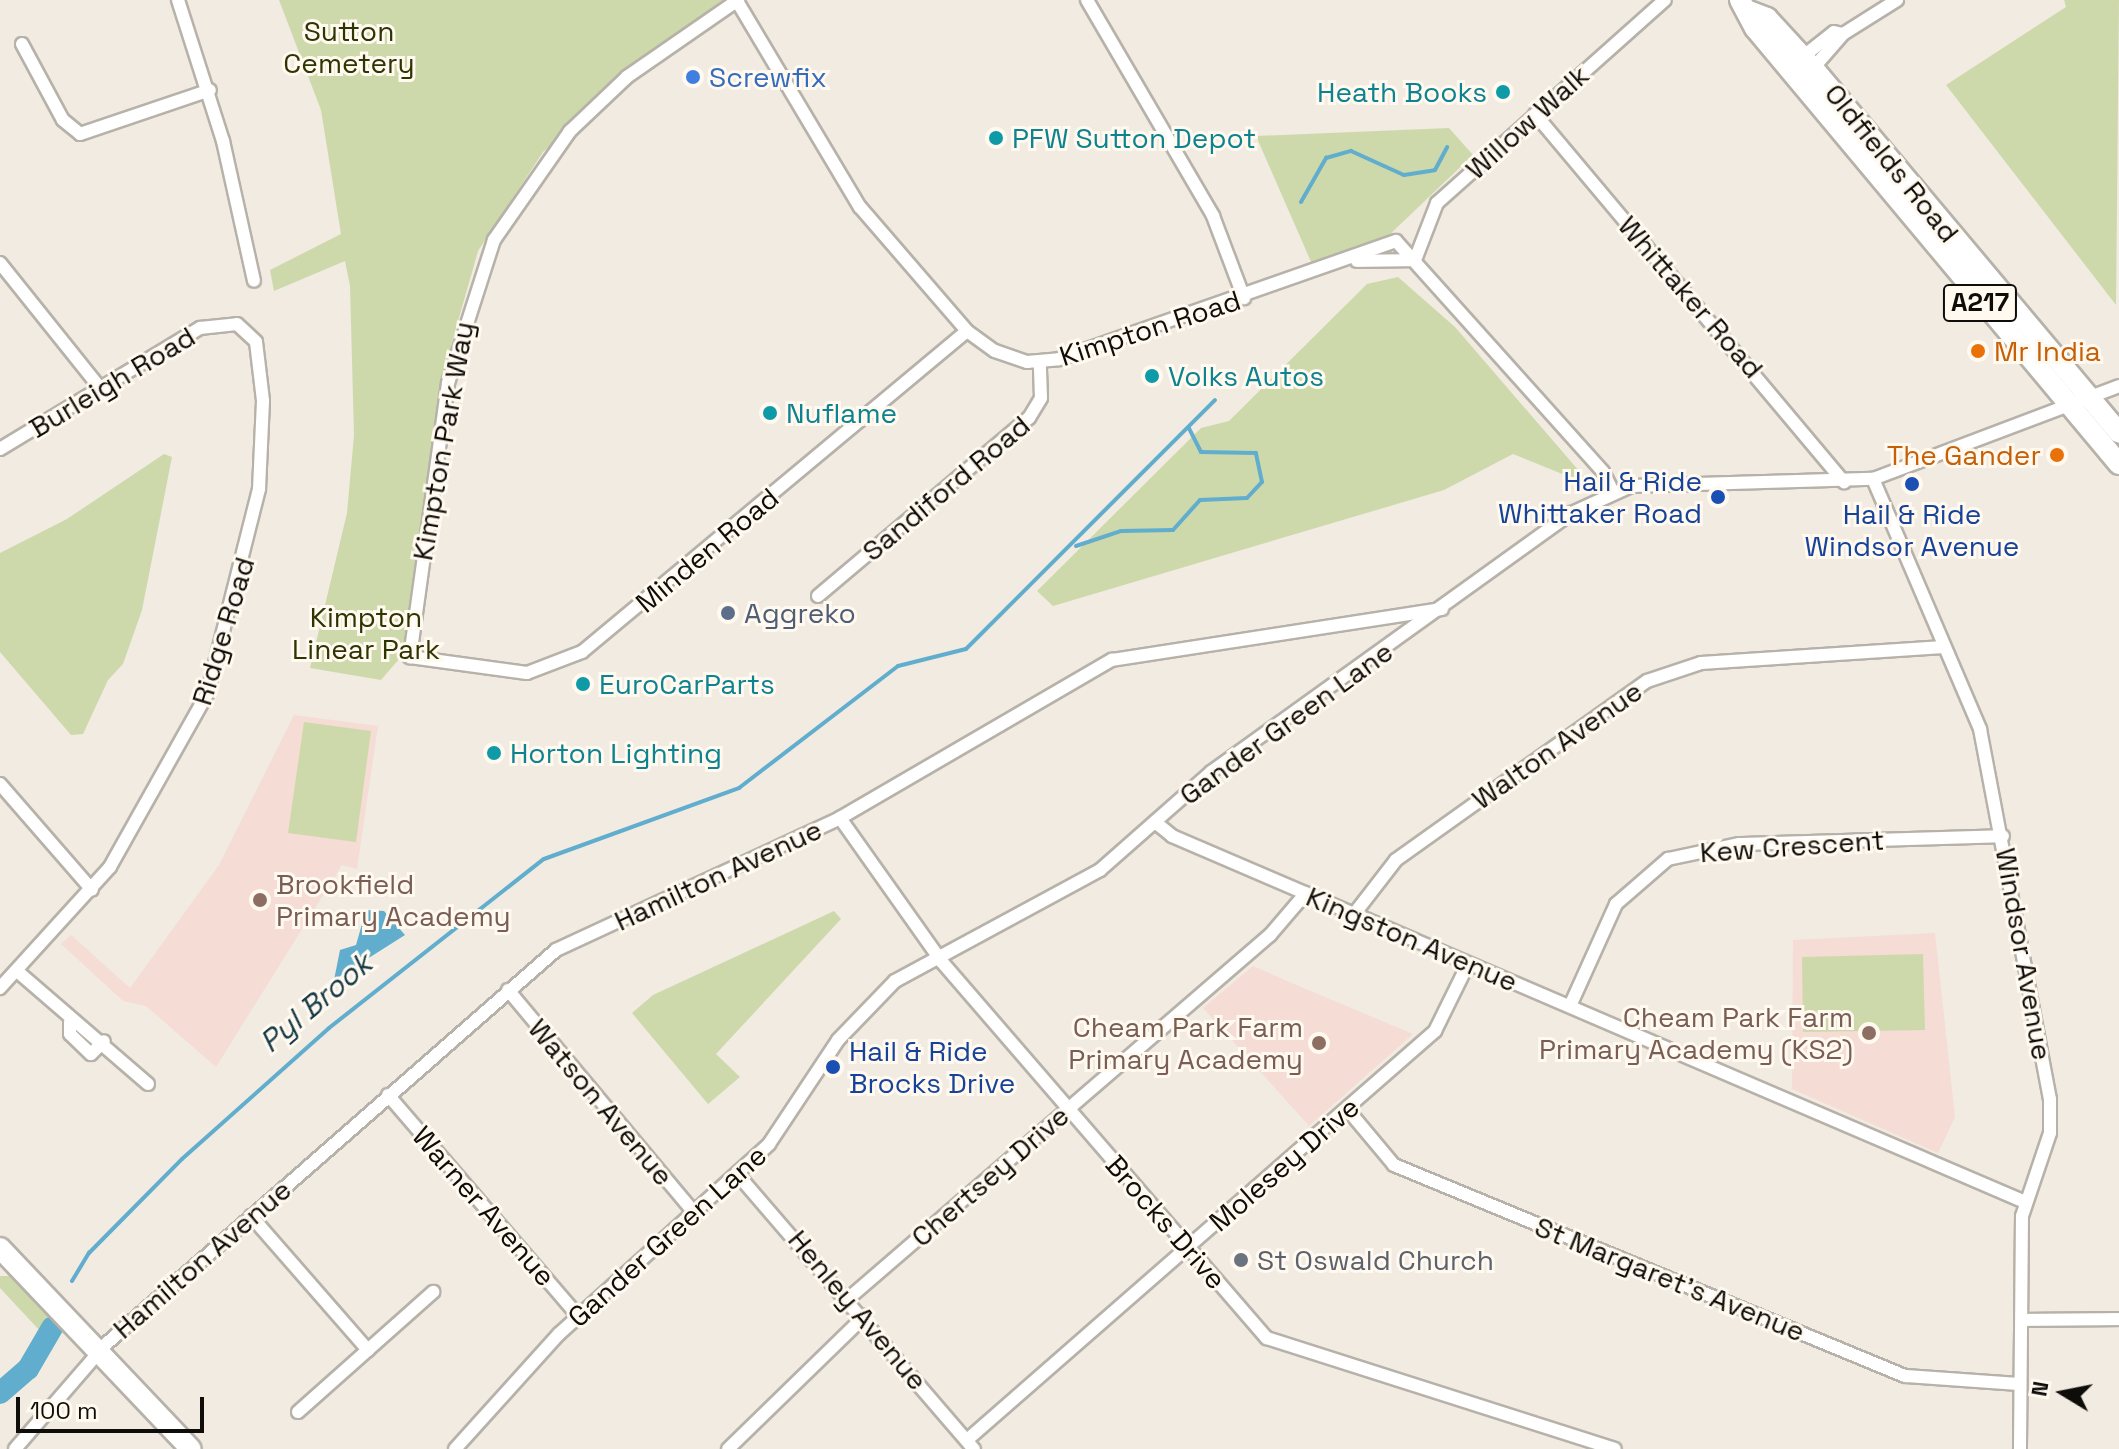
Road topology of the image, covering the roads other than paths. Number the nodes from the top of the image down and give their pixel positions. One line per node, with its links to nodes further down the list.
1 (178, 0): 9 (street)
2 (738, 0): 16 (street, Kimpton Road); 32 (street, Kimpton Park Way)
3 (1087, 0): 14 (street)
4 (1665, 0): 10 (street, Willow Walk)
5 (1897, 0): 8 (street)
6 (1745, 5): 8 (highway, Oldfields Road / A217)
7 (22, 44): 9 (street)
8 (1802, 68): 20 (highway, Oldfields Road / A217)
9 (210, 90): 13 (street)
10 (1535, 114): 11 (street, Willow Walk); 25 (street, Whittaker Road)
11 (1415, 260): 14 (street, Kimpton Road); 26 (street)
12 (0, 263): 19 (street)
13 (254, 281)
14 (1244, 298): 17 (street, Kimpton Road)
15 (226, 322): 19 (street, Burleigh Road); 37 (street, Ridge Road)
16 (967, 331): 17 (street, Kimpton Road); 32 (street, Minden Road)
17 (1040, 363): 27 (street, Sandiford Road)
18 (2119, 386): 20 (street, Gander Green Lane)
19 (101, 389): 22 (street, Burleigh Road)
20 (2076, 404): 21 (highway, A217); 23 (highway, A217); 24 (street, Gander Green Lane)
21 (2119, 433)
22 (0, 449)
23 (2119, 464)
24 (1873, 479): 25 (street, Gander Green Lane); 31 (street, Windsor Avenue)
25 (1844, 482): 26 (street, Gander Green Lane)
26 (1613, 492): 28 (street, Gander Green Lane)
27 (818, 596)
28 (1442, 609): 29 (street, Hamilton Avenue); 30 (street, Gander Green Lane)
29 (1396, 611): 30 (street); 34 (street, Hamilton Avenue)
30 (1405, 636): 35 (street, Gander Green Lane)
31 (1943, 647): 36 (street, Windsor Avenue); 39 (street, Walton Avenue)
32 (410, 657)
33 (0, 784): 37 (street)
34 (840, 818): 40 (street, Brocks Drive); 44 (street, Hamilton Avenue)
35 (1155, 822): 38 (street, Kingston Avenue); 40 (street, Gander Green Lane)
36 (2003, 836): 45 (street, Kew Crescent); 51 (street, Windsor Avenue)
37 (92, 890): 42 (street, Ridge Road)
38 (1306, 893): 39 (street, Kingston Avenue); 48 (street, Chertsey Drive)
39 (1355, 913): 41 (street, Kingston Avenue)
40 (937, 954): 48 (street, Brocks Drive); 50 (street, Gander Green Lane)
41 (1468, 964): 45 (street, Kingston Avenue); 49 (street, Molesey Drive)
42 (17, 971): 43 (street, Ridge Road); 46 (street)
43 (0, 988)
44 (508, 990): 47 (street, Hamilton Avenue); 52 (street, Watson Avenue)
45 (1570, 1006): 51 (street, Kingston Avenue)
46 (148, 1084)
47 (388, 1095): 53 (street, Hamilton Avenue); 59 (street, Warner Avenue)
48 (1069, 1108): 55 (street, Brocks Drive); 57 (street, Chertsey Drive)
49 (1348, 1110): 55 (street, Molesey Drive); 64 (street, St Margaret's Avenue)
50 (738, 1175): 52 (street, Gander Green Lane); 57 (street, Henley Avenue)
51 (2025, 1202): 61 (street, Windsor Avenue)
52 (695, 1214): 59 (street, Gander Green Lane)
53 (251, 1216): 62 (street); 63 (street, Hamilton Avenue)
54 (0, 1248): 63 (highway)
55 (1187, 1248): 66 (street, Molesey Drive); 71 (street, Brocks Drive)
56 (433, 1292): 62 (street)
57 (849, 1298): 58 (street, Henley Avenue)
58 (865, 1316): 66 (street, Henley Avenue); 70 (street)
59 (579, 1317): 69 (street, Gander Green Lane)
60 (2119, 1319): 61 (street)
61 (2022, 1320): 64 (street, Windsor Avenue)
62 (368, 1350): 65 (street)
63 (102, 1352): 67 (street, Hamilton Avenue); 68 (highway)
64 (2020, 1384): 72 (street, Windsor Avenue)
65 (298, 1412)
66 (970, 1445)
67 (15, 1449)
68 (191, 1449)
69 (455, 1449)
70 (728, 1449)
71 (1615, 1449)
72 (2020, 1449)

